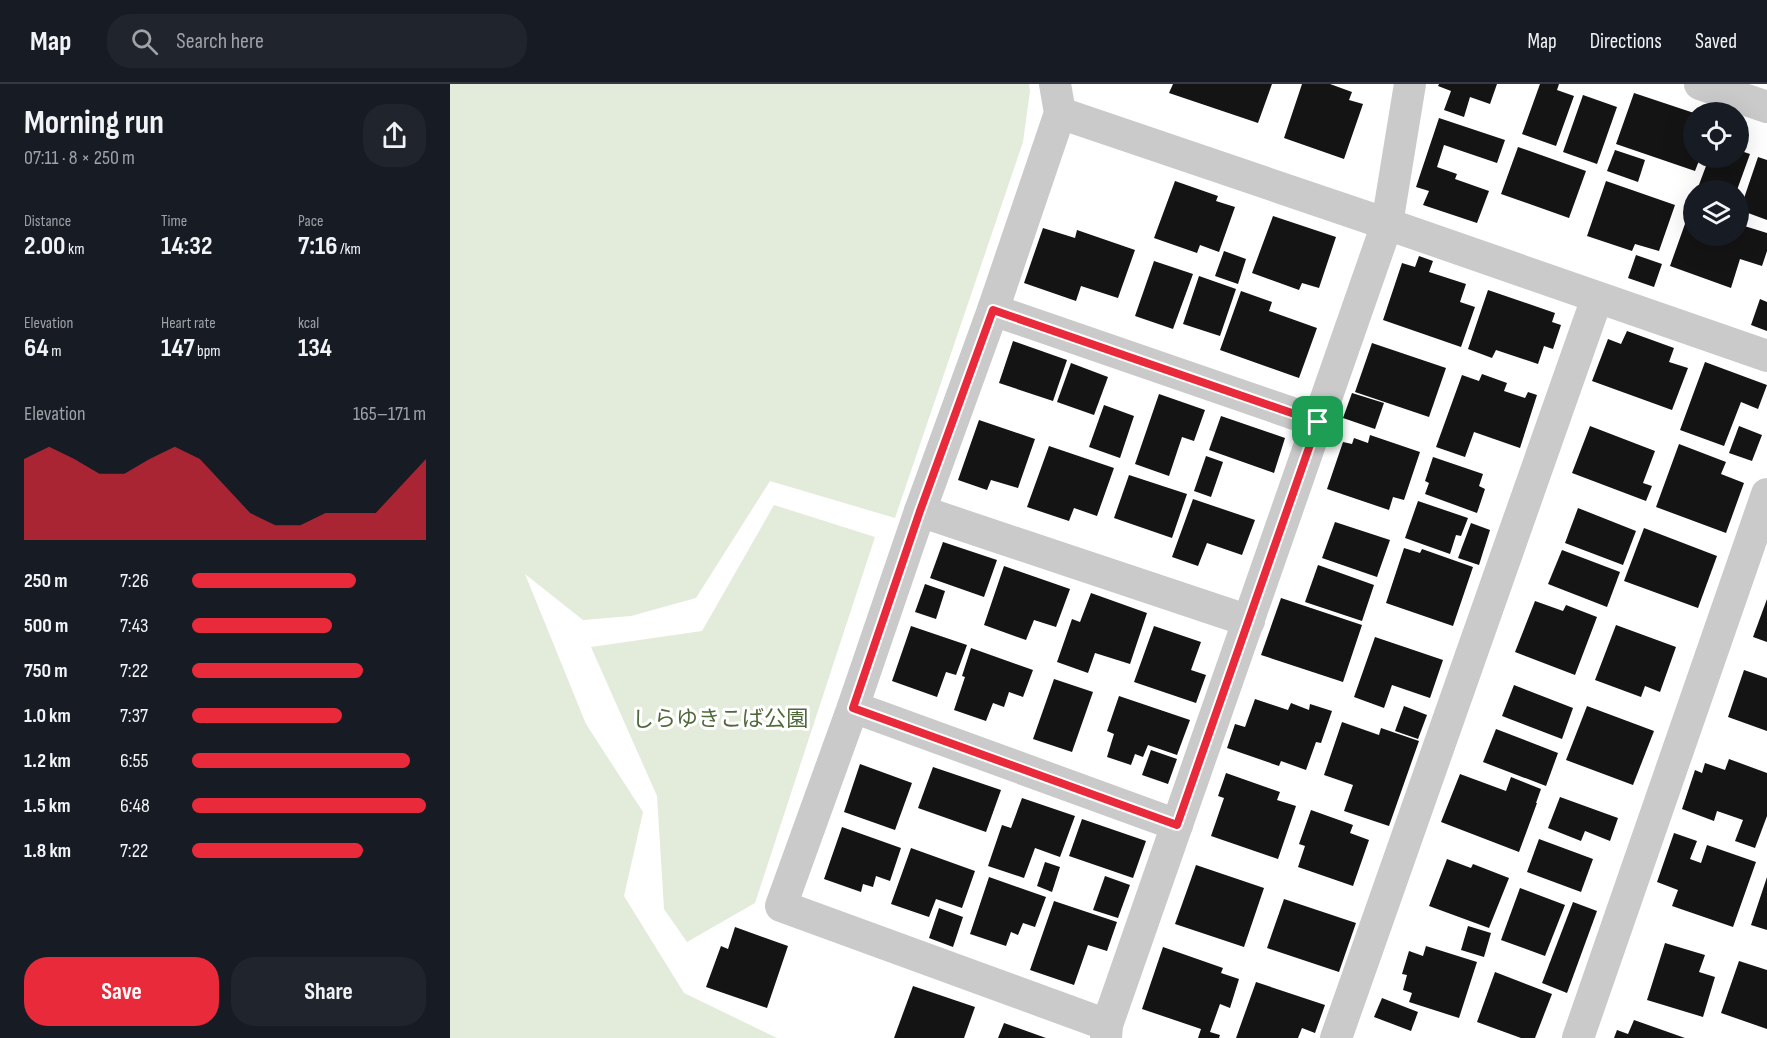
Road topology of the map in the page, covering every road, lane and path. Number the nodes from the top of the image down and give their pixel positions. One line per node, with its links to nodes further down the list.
1 (1410, 84): 5 (street)
2 (1700, 84): 4 (street)
3 (1058, 98): 5 (street); 7 (street)
4 (1767, 107)
5 (1387, 224): 6 (street); 9 (street)
6 (1598, 297): 8 (street); 16 (street)
7 (993, 310): 9 (street); 11 (street)
8 (1767, 356)
9 (1318, 422): 12 (street)
10 (1767, 494): 17 (street)
11 (920, 511): 12 (street); 13 (street)
12 (1249, 621): 14 (street)
13 (853, 708): 14 (street); 15 (street)
14 (1177, 825): 15 (street)
15 (1106, 1031)
16 (1336, 1038)
17 (1578, 1038)

